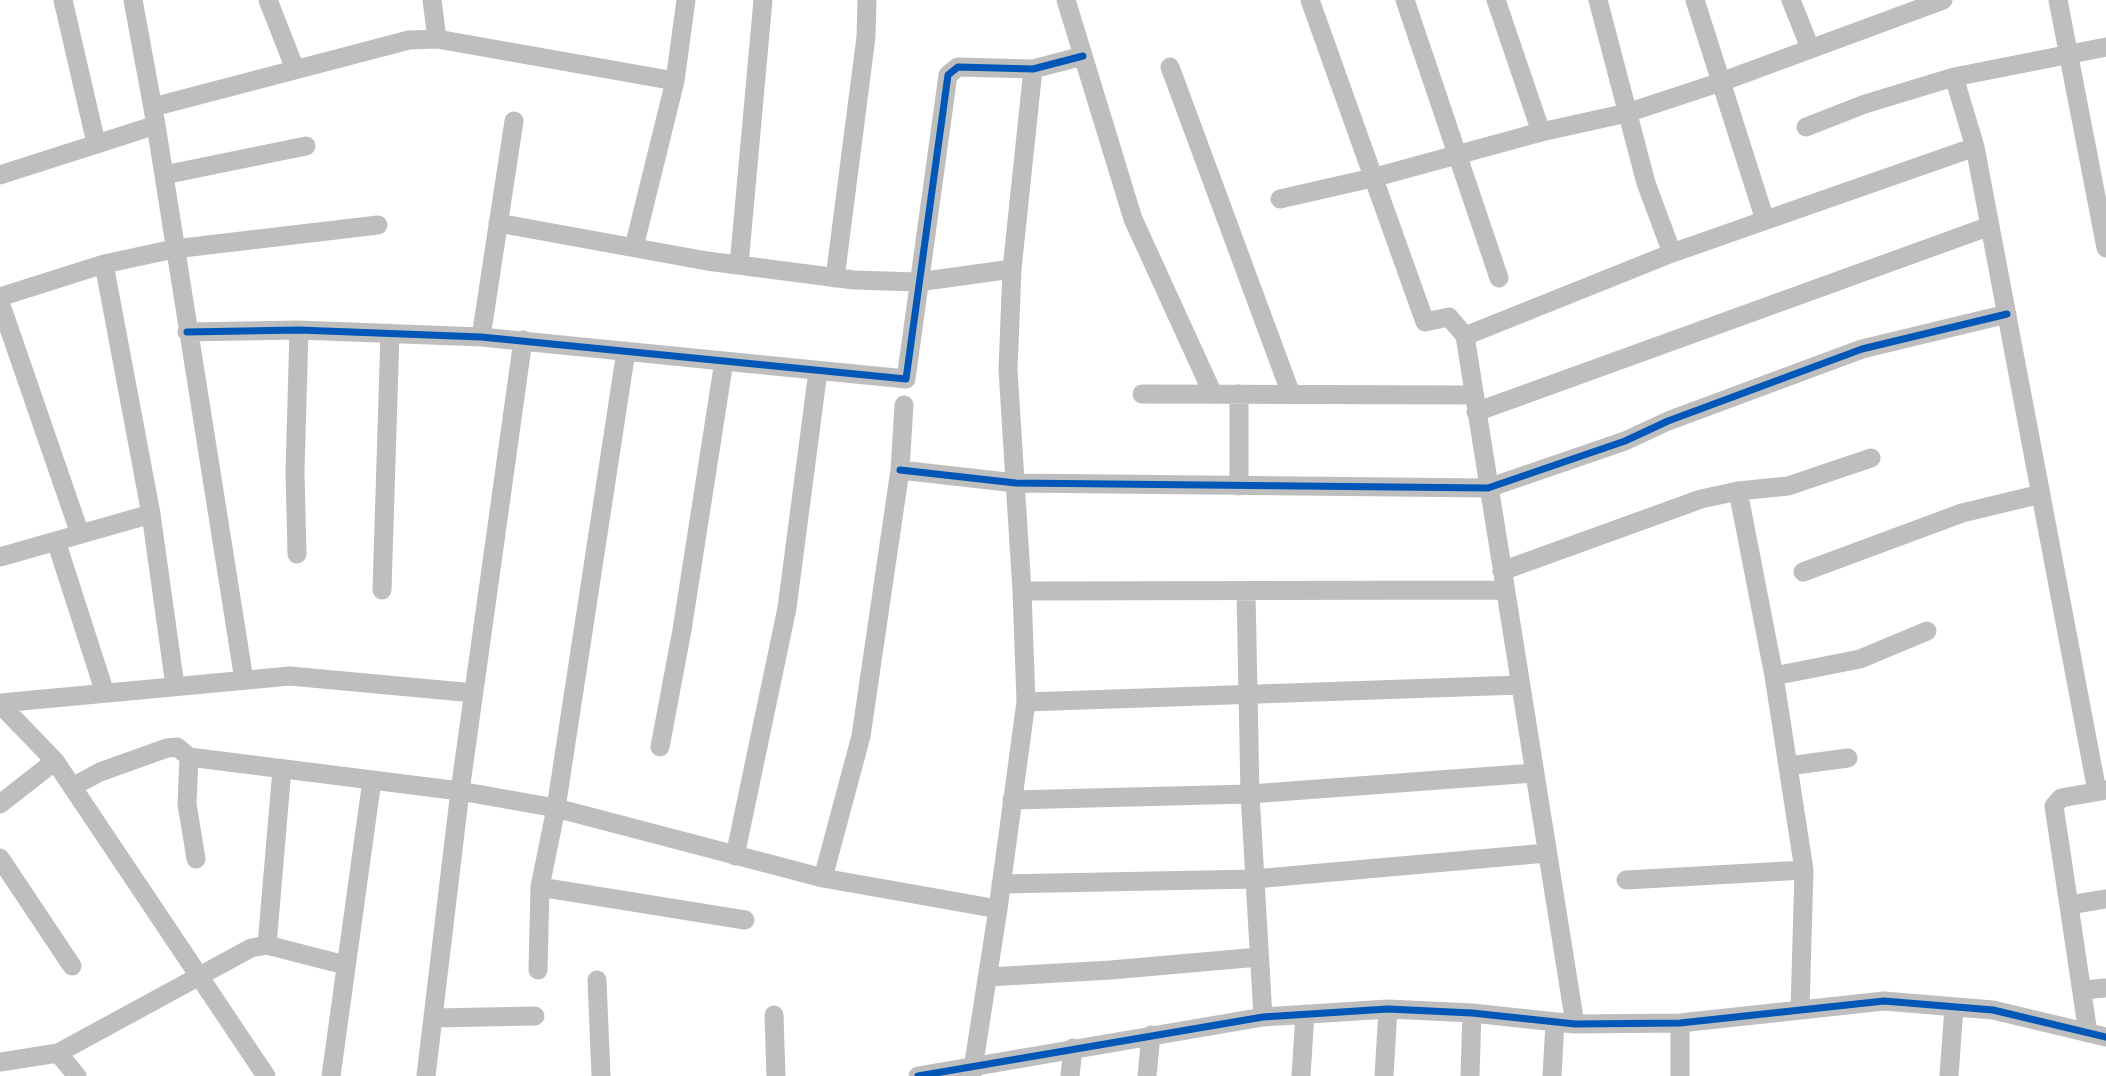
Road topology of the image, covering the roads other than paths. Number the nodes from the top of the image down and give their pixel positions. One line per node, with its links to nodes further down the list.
1 (63, 0): 34 (street)
2 (133, 0): 30 (street)
3 (268, 0): 24 (street)
4 (432, 0): 18 (street)
5 (686, 0): 27 (street)
6 (763, 0): 51 (street)
7 (867, 0): 53 (street)
8 (1066, 0): 22 (street)
9 (1310, 0): 40 (street)
10 (1405, 0): 37 (street)
11 (1496, 0): 33 (street)
12 (1695, 0): 28 (street)
13 (1791, 0): 20 (street)
14 (1943, 0): 17 (street)
15 (2058, 0): 21 (street)
16 (1600, 1): 29 (street)
17 (1913, 5): 20 (street)
18 (437, 38): 24 (street); 27 (street)
19 (2106, 47): 21 (street)
20 (1810, 48): 28 (street)
21 (2070, 55): 26 (street); 46 (street)
22 (1083, 56): 25 (street); 68 (street)
23 (1170, 67): 70 (street)
24 (295, 69): 30 (street)
25 (1032, 69): 52 (street); 55 (street)
26 (1954, 78): 32 (street); 36 (street)
27 (675, 81): 47 (street)
28 (1721, 82): 29 (street); 42 (street)
29 (1627, 113): 33 (street); 49 (street)
30 (155, 116): 34 (street); 39 (street)
31 (514, 121): 43 (street)
32 (1806, 127)
33 (1541, 132): 37 (street)
34 (96, 143): 38 (street)
35 (306, 146): 39 (street)
36 (1975, 147): 42 (street); 45 (street)
37 (1457, 153): 40 (street); 54 (street)
38 (0, 175)
39 (163, 175): 48 (street)
40 (1372, 178): 41 (street); 61 (street)
41 (1280, 199)
42 (1765, 220): 49 (street)
43 (498, 223): 47 (street); 62 (street)
44 (379, 225): 48 (street)
45 (1990, 226): 57 (street); 71 (street)
46 (2105, 235)
47 (634, 247): 51 (street)
48 (174, 249): 50 (street); 59 (street)
49 (1672, 253): 61 (street)
50 (103, 264): 56 (street); 80 (street)
51 (739, 265): 53 (street)
52 (1012, 269): 55 (street); 75 (street)
53 (835, 278): 55 (street)
54 (1499, 278)
55 (918, 282): 66 (street)
56 (0, 300): 81 (street)
57 (2007, 314): 77 (street); 79 (street)
58 (299, 330): 59 (street); 60 (street); 83 (street)
59 (187, 332): 92 (street)
60 (390, 333): 62 (street); 87 (street)
61 (1465, 336): 71 (street)
62 (481, 337): 63 (street)
63 (523, 340): 64 (street); 95 (street)
64 (626, 351): 65 (street); 114 (street)
65 (724, 361): 66 (street); 100 (street)
66 (818, 371): 116 (street)
67 (1142, 394): 68 (street)
68 (1213, 394): 69 (street)
69 (1239, 394): 70 (street); 76 (street)
70 (1291, 394): 71 (street)
71 (1475, 403): 77 (street)
72 (904, 405): 74 (street)
73 (1871, 458): 78 (street)
74 (900, 470): 75 (street); 120 (street)
75 (1016, 484): 76 (street); 89 (street)
76 (1239, 486): 77 (street)
77 (1488, 488): 86 (street)
78 (1738, 491): 86 (street); 91 (street)
79 (2041, 494): 85 (street); 110 (street)
80 (151, 514): 81 (street); 94 (street)
81 (80, 534): 82 (street)
82 (57, 541): 84 (street); 96 (street)
83 (297, 554)
84 (0, 558)
85 (1803, 572)
86 (1503, 580): 88 (street); 93 (street)
87 (382, 590)
88 (1246, 591): 89 (street); 97 (street)
89 (1022, 592): 98 (street)
90 (1927, 631): 91 (street)
91 (1774, 676): 104 (street)
92 (244, 680): 94 (street); 95 (street)
93 (1520, 685): 97 (street); 106 (street)
94 (175, 687): 96 (street)
95 (474, 692): 109 (street)
96 (105, 693): 99 (street)
97 (1249, 694): 98 (street); 111 (street)
98 (1026, 702): 112 (street)
99 (0, 703): 103 (street)
100 (660, 747)
101 (189, 757): 105 (street); 108 (street); 118 (street)
102 (1848, 758): 104 (street)
103 (55, 761): 108 (street); 113 (street)
104 (1788, 766): 119 (street)
105 (282, 769): 107 (street); 129 (street)
106 (1534, 774): 111 (street); 115 (street)
107 (372, 780): 109 (street); 132 (street)
108 (72, 786): 134 (street)
109 (460, 791): 114 (street); 147 (street)
110 (2101, 791): 126 (street)
111 (1250, 794): 112 (street); 121 (street)
112 (1012, 800): 123 (street)
113 (0, 804)
114 (556, 808): 116 (street); 124 (street)
115 (1547, 853): 121 (street); 148 (street)
116 (735, 856): 120 (street)
117 (0, 858): 131 (street)
118 (196, 859)
119 (1804, 870): 122 (street); 141 (street)
120 (822, 878): 127 (street)
121 (1254, 879): 123 (street); 130 (street)
122 (1626, 880)
123 (1001, 884): 127 (street)
124 (540, 887): 128 (street); 133 (street)
125 (2106, 900): 126 (street)
126 (2069, 905): 138 (street)
127 (998, 909): 135 (street)
128 (745, 920)
129 (267, 945): 132 (street); 134 (street)
130 (1259, 957): 135 (street); 146 (street)
131 (72, 965)
132 (345, 965): 158 (street)
133 (538, 970)
134 (199, 975): 153 (street); 157 (street)
135 (988, 977): 155 (street)
136 (597, 980): 160 (street)
137 (2106, 988): 138 (street)
138 (2083, 990): 151 (street)
139 (1954, 1007): 141 (street); 151 (street); 170 (street)
140 (1388, 1009): 142 (street); 143 (street); 166 (street)
141 (1800, 1010): 149 (street)
142 (1472, 1013): 148 (street); 167 (street)
143 (1305, 1014): 146 (street); 165 (street)
144 (774, 1015): 161 (street)
145 (535, 1016): 147 (street)
146 (1263, 1017): 150 (street)
147 (433, 1018): 159 (street)
148 (1565, 1023): 149 (street); 168 (street)
149 (1680, 1023): 169 (street)
150 (1150, 1035): 152 (street); 164 (street)
151 (2097, 1035)
152 (1073, 1048): 155 (street); 163 (street)
153 (58, 1053): 154 (street); 156 (street)
154 (0, 1062)
155 (974, 1070): 162 (street)
156 (77, 1076)
157 (266, 1076)
158 (331, 1076)
159 (426, 1076)
160 (601, 1076)
161 (776, 1076)
162 (918, 1076)
163 (1070, 1076)
164 (1147, 1076)
165 (1301, 1076)
166 (1384, 1076)
167 (1470, 1076)
168 (1552, 1076)
169 (1680, 1076)
170 (1949, 1076)

